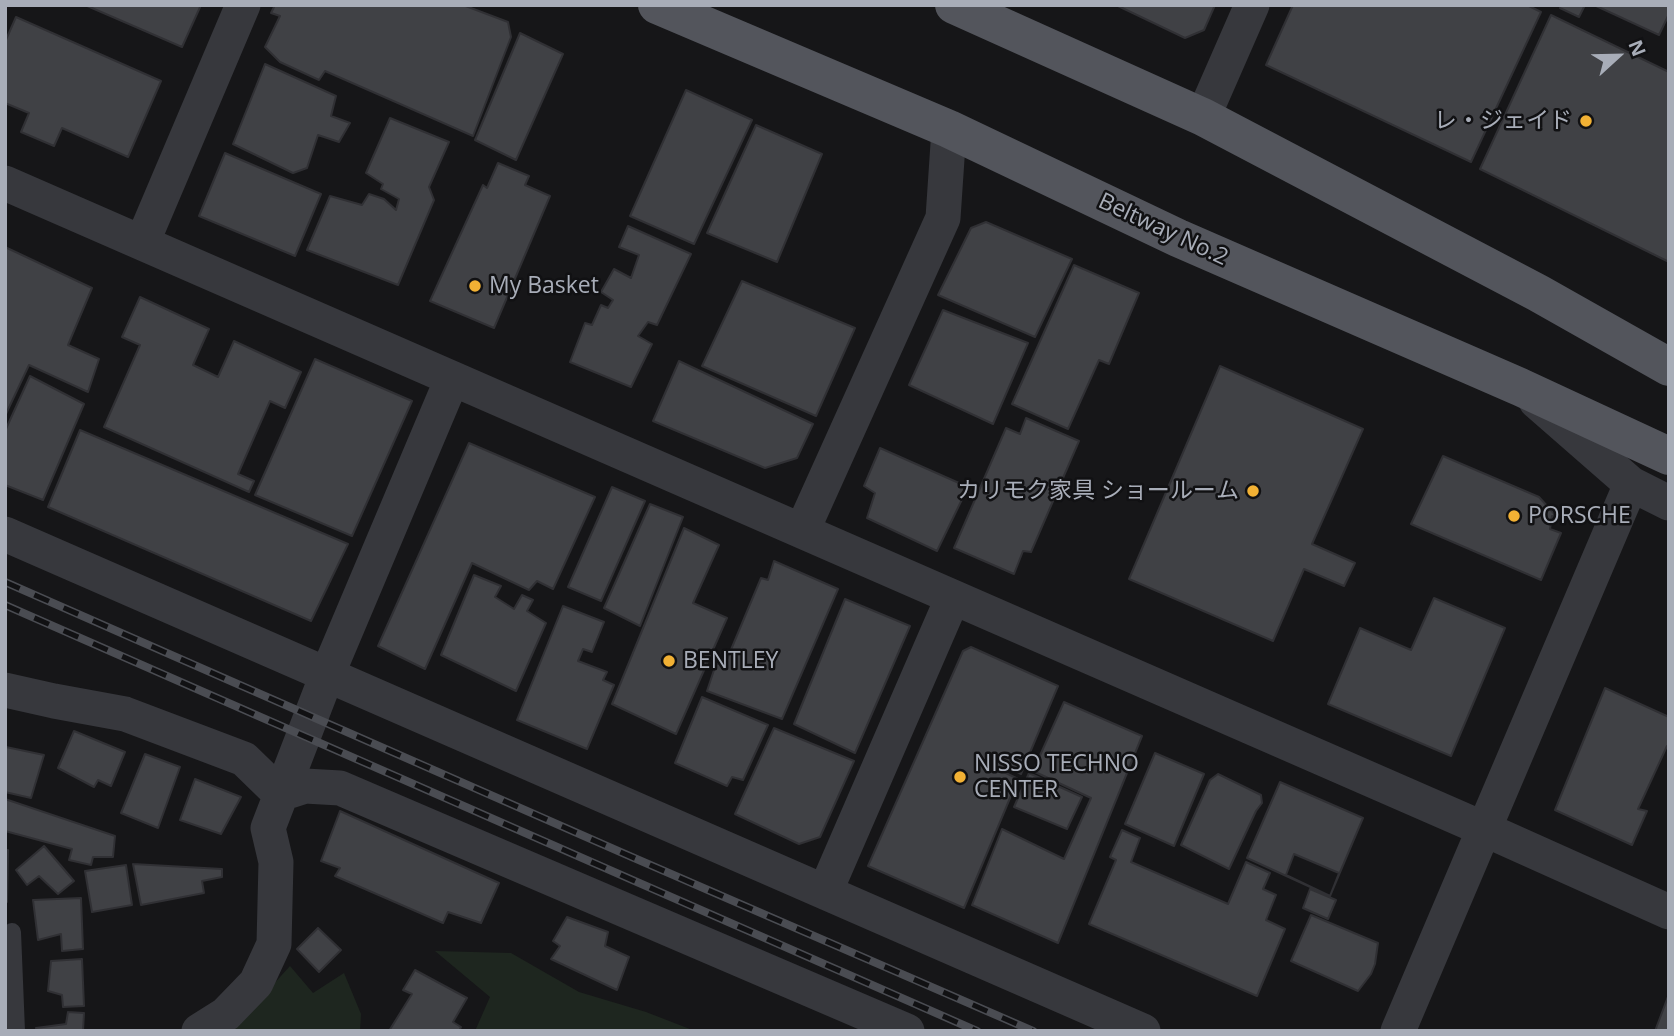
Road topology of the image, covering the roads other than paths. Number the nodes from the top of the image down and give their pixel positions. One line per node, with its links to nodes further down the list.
1 (243, 5): 8 (street)
2 (657, 5): 6 (main road, Beltway No.2)
3 (954, 5): 5 (main road)
4 (1252, 5): 5 (street)
5 (1203, 117): 9 (main road)
6 (949, 129): 11 (main road, Beltway No.2); 15 (street)
7 (5, 183): 8 (street)
8 (142, 243): 10 (street)
9 (1669, 367)
10 (452, 379): 15 (street); 18 (street)
11 (1520, 387): 12 (main road, Beltway No.2); 13 (street)
12 (1669, 456)
13 (1631, 484): 14 (street); 21 (street)
14 (1669, 503)
15 (802, 531): 17 (street)
16 (5, 534): 18 (street)
17 (953, 597): 21 (street); 22 (street)
18 (327, 675): 20 (street); 22 (street)
19 (5, 690): 20 (street)
20 (280, 794): 26 (street); 27 (street)
21 (1484, 829): 23 (street); 29 (street)
22 (825, 892): 28 (street)
23 (1669, 912)
24 (12, 932): 25 (lane)
25 (16, 1031)
26 (199, 1031)
27 (908, 1031)
28 (1143, 1031)
29 (1398, 1031)

